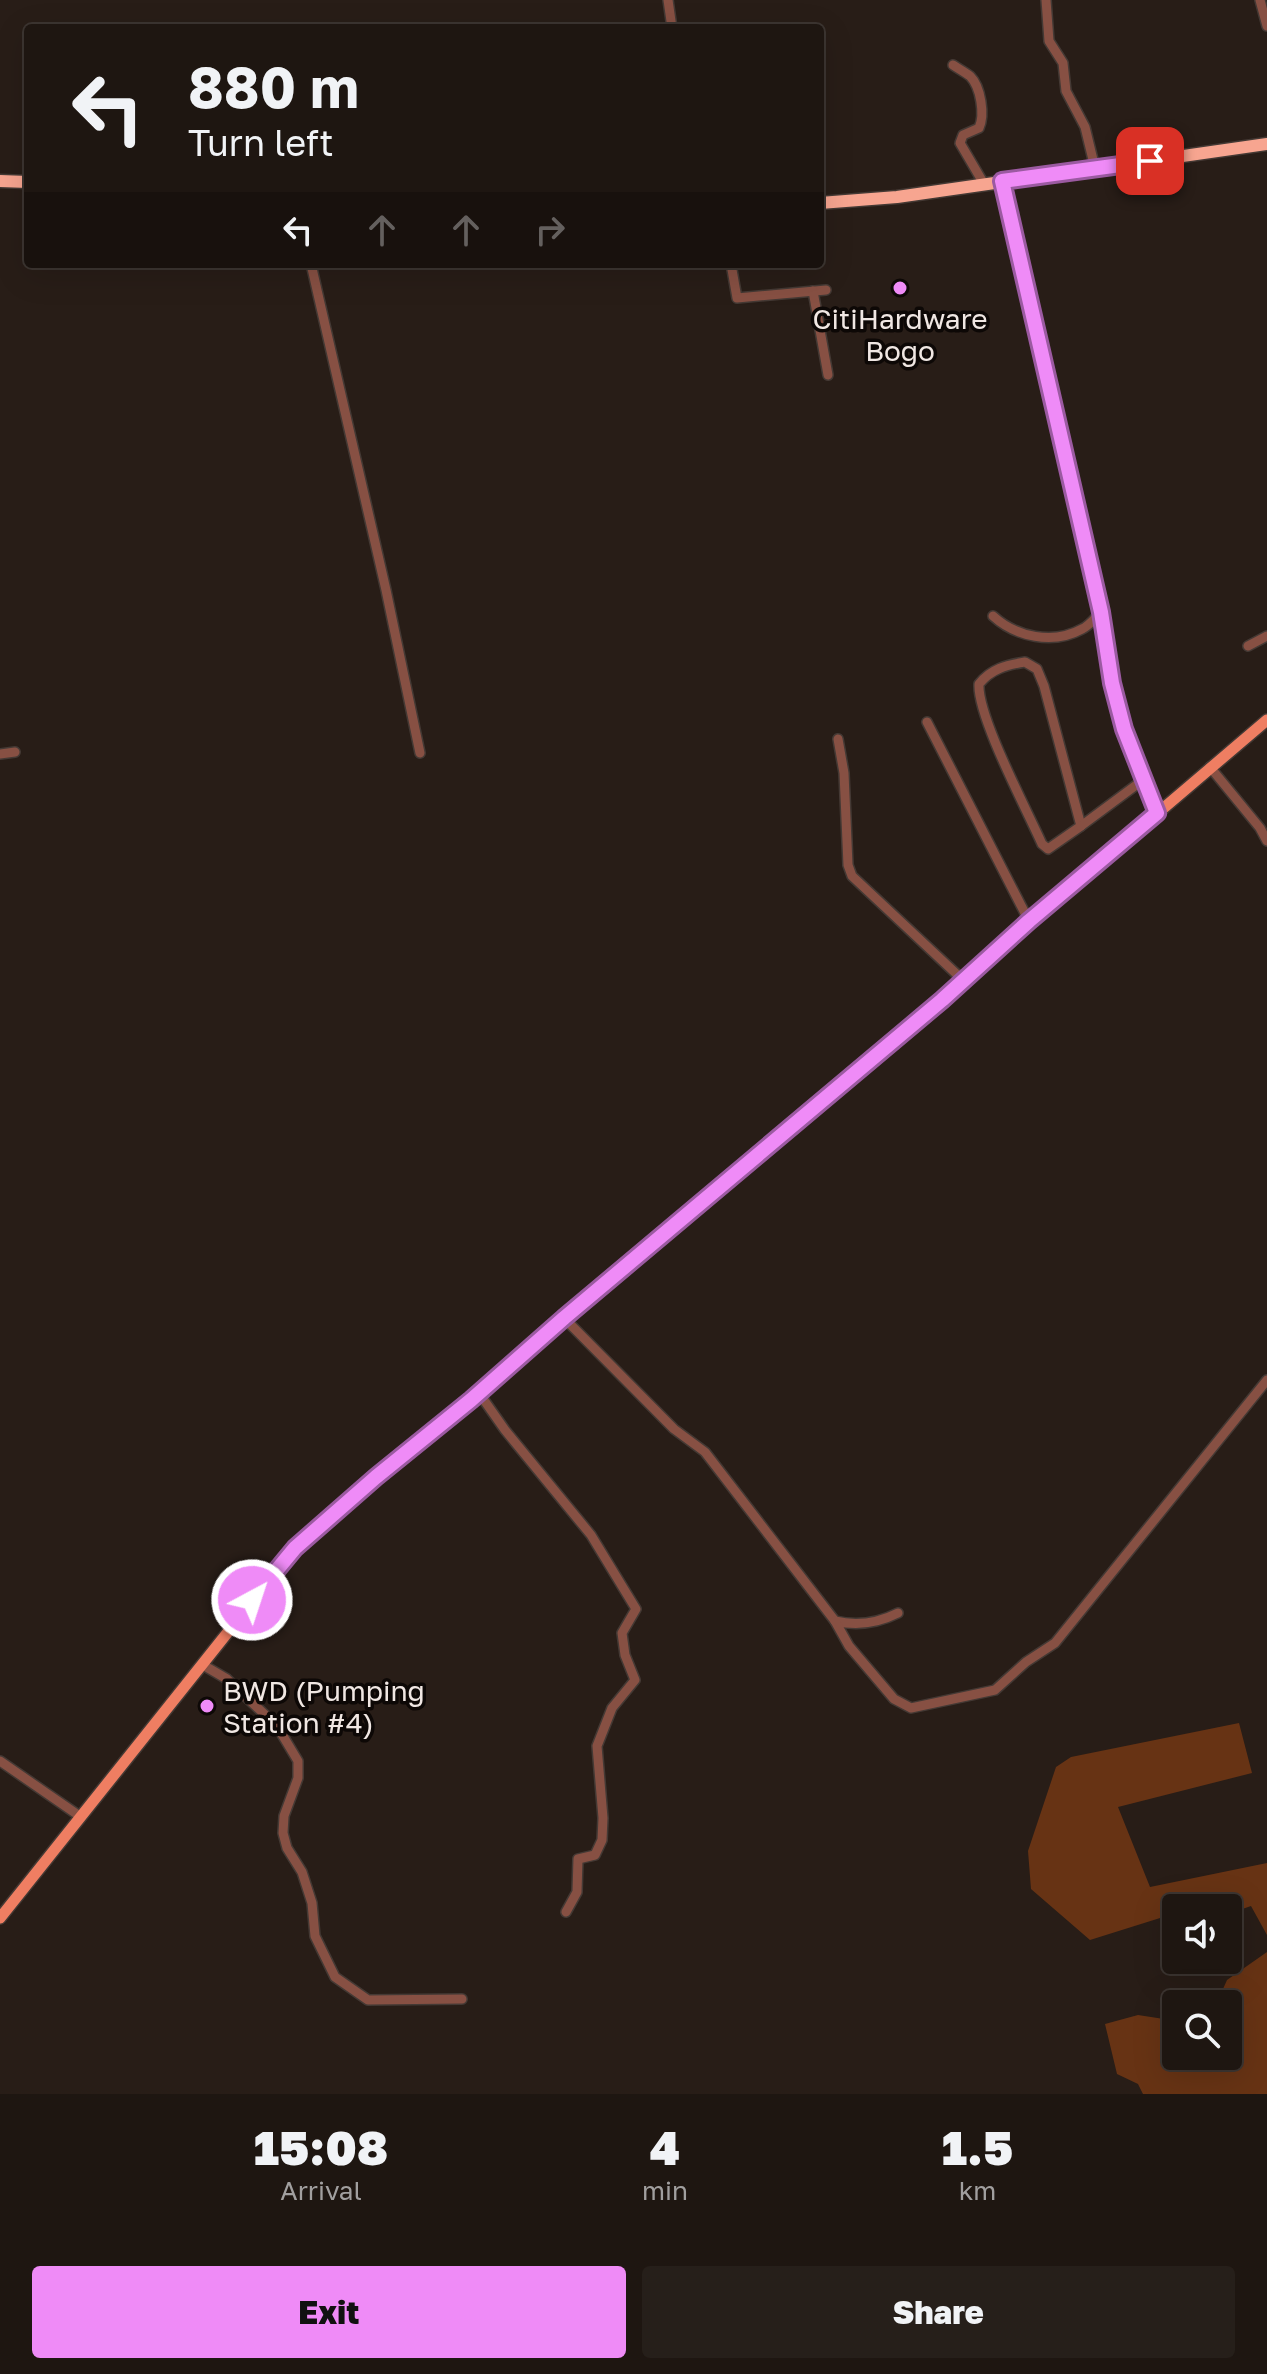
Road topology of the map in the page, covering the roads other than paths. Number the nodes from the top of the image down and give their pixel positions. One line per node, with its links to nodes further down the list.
1 (668, 0): 4 (street)
2 (1046, 0): 8 (street)
3 (1260, 0): 5 (street)
4 (671, 24)
5 (1267, 26)
6 (953, 65): 12 (street)
7 (1267, 144): 8 (highway)
8 (1095, 168): 10 (highway)
9 (0, 181): 11 (highway)
10 (1002, 181): 12 (highway); 19 (street)
11 (24, 182)
12 (984, 184): 13 (highway)
13 (824, 203)
14 (312, 268): 27 (street)
15 (732, 268): 17 (street)
16 (826, 290): 17 (street)
17 (813, 291): 18 (street)
18 (828, 375)
19 (1101, 612): 20 (street); 30 (street)
20 (993, 616)
21 (1267, 636): 22 (street)
22 (1248, 646)
23 (1267, 720): 29 (main road)
24 (927, 722): 34 (street)
25 (838, 739): 35 (street)
26 (15, 752): 28 (street)
27 (420, 753)
28 (0, 754)
29 (1210, 767): 31 (main road); 33 (street)
30 (1143, 780): 31 (street); 32 (street)
31 (1157, 813): 34 (main road)
32 (1081, 826): 32 (street)
33 (1267, 841)
34 (1029, 921): 35 (main road)
35 (964, 981): 36 (main road)
36 (564, 1318): 38 (main road); 40 (street)
37 (1267, 1380): 40 (street)
38 (479, 1393): 41 (main road); 44 (street)
39 (898, 1613): 40 (street)
40 (835, 1621)
41 (203, 1665): 43 (main road); 46 (street)
42 (0, 1761): 43 (street)
43 (81, 1817): 45 (main road)
44 (566, 1912)
45 (0, 1918)
46 (462, 1999)

